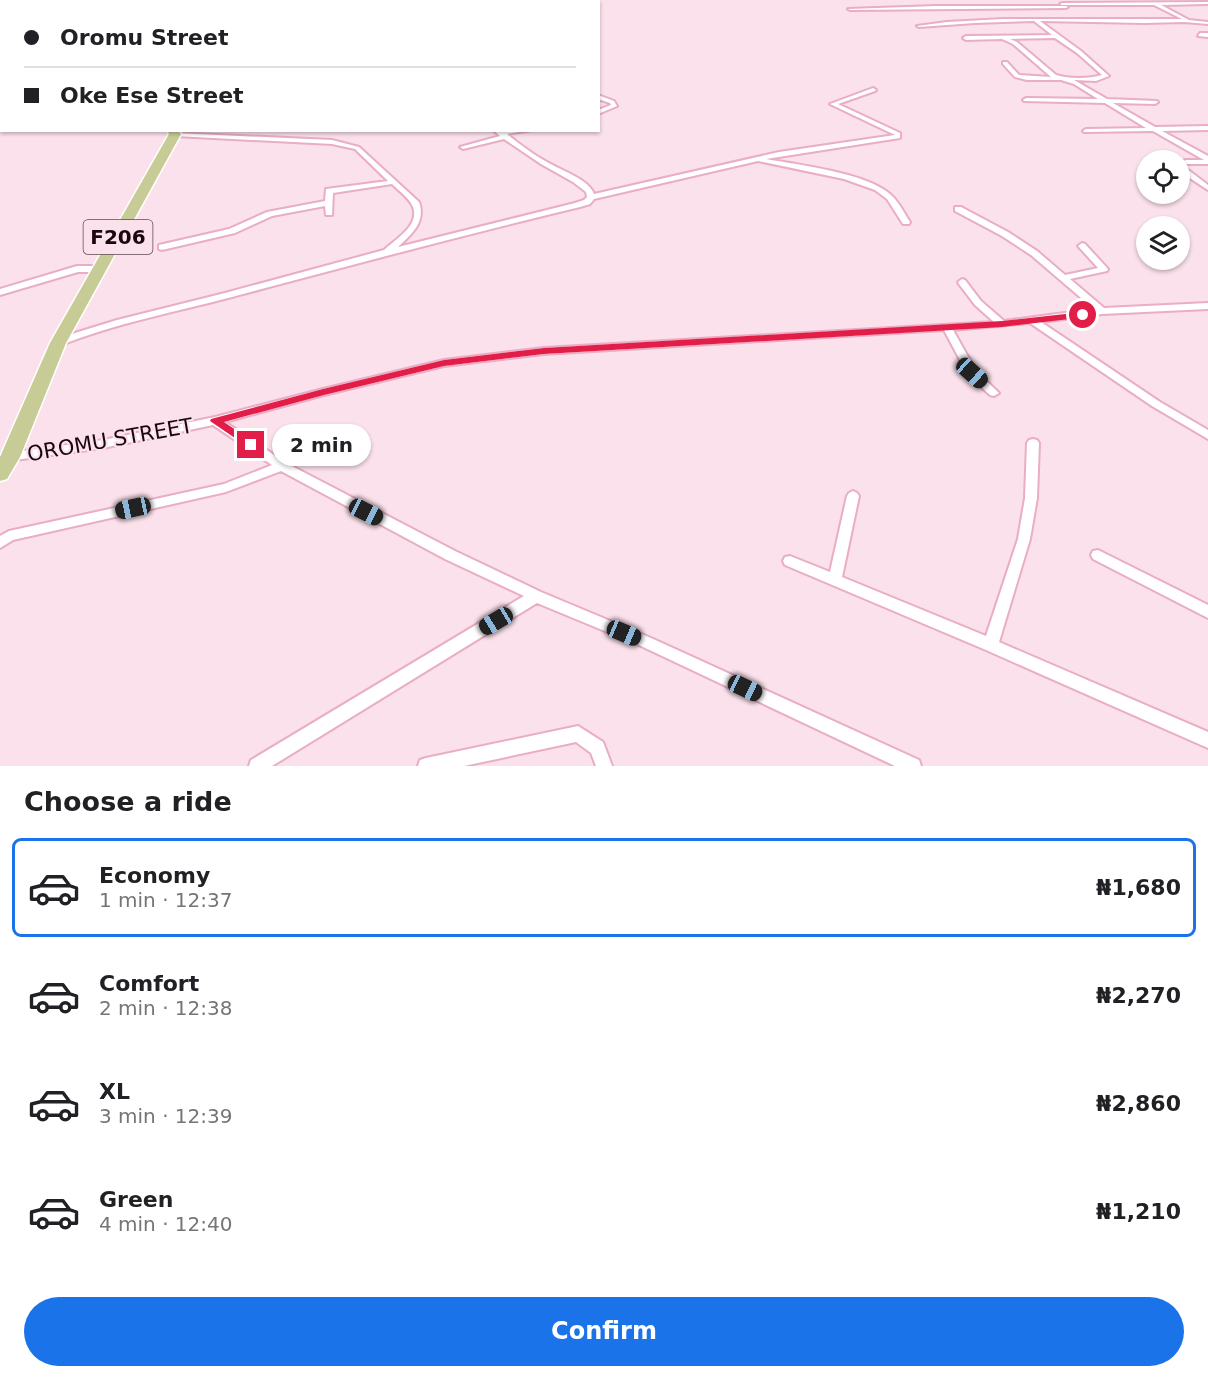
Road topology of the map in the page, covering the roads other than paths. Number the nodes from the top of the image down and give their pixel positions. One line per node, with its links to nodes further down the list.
1 (1011, 0): 9 (street)
2 (1070, 0): 4 (street)
3 (1099, 0): 5 (street)
4 (1083, 3): 5 (street); 7 (street)
5 (1110, 3): 6 (street); 13 (street)
6 (1155, 3): 8 (street); 14 (street)
7 (1062, 4): 9 (street); 12 (street)
8 (1208, 5)
9 (1022, 7): 10 (street)
10 (850, 9)
11 (1036, 21): 12 (street); 15 (street); 22 (street)
12 (1089, 21): 13 (street)
13 (1135, 21): 14 (street)
14 (1187, 21): 16 (street)
15 (988, 22): 17 (street); 18 (street)
16 (1208, 23)
17 (919, 26)
18 (996, 27)
19 (1004, 34): 22 (street); 23 (street); 25 (street)
20 (1200, 35): 21 (street)
21 (1208, 35)
22 (1056, 36): 25 (street)
23 (966, 38)
24 (1005, 63): 25 (street)
25 (1069, 80): 29 (street)
26 (873, 90): 38 (street)
27 (600, 98): 31 (street)
28 (1026, 99): 29 (street)
29 (1103, 100): 30 (street); 34 (street)
30 (1155, 102)
31 (600, 111)
32 (1208, 128): 34 (street)
33 (1086, 131): 34 (street)
34 (1159, 131): 39 (street)
35 (174, 132): 40 (street); 48 (main road, F206)
36 (501, 133): 37 (street); 42 (street)
37 (463, 147)
38 (758, 159): 42 (street); 44 (street)
39 (1208, 161): 41 (street)
40 (394, 182): 46 (street); 47 (street)
41 (1208, 188)
42 (591, 197): 47 (street)
43 (958, 209): 49 (street)
44 (906, 222)
45 (1082, 246): 49 (street)
46 (162, 247)
47 (385, 253): 57 (street)
48 (101, 269): 51 (street); 57 (main road, F206)
49 (1065, 278): 53 (street)
50 (962, 282): 55 (street)
51 (0, 292)
52 (1208, 306): 53 (street, OROMU STREET)
53 (1102, 311): 54 (street, OROMU STREET)
54 (1032, 321): 55 (street, OROMU STREET); 60 (street)
55 (1002, 324): 56 (street, OROMU STREET)
56 (947, 327): 58 (street); 59 (street, OROMU STREET)
57 (58, 343): 62 (main road, F206)
58 (994, 393)
59 (215, 421): 62 (street, OROMU STREET); 63 (street)
60 (1208, 435)
61 (1034, 443): 72 (street)
62 (5, 457): 64 (main road, F206)
63 (282, 466): 66 (street); 70 (street)
64 (0, 474)
65 (853, 496): 69 (street)
66 (0, 543)
67 (1098, 555): 71 (street)
68 (790, 561): 69 (street)
69 (835, 579): 72 (street)
70 (536, 596): 74 (street); 75 (street)
71 (1208, 612)
72 (991, 645): 73 (street)
73 (1208, 740)
74 (896, 763): 78 (street)
75 (257, 766)
76 (426, 766): 77 (street)
77 (604, 766)
78 (913, 766)

